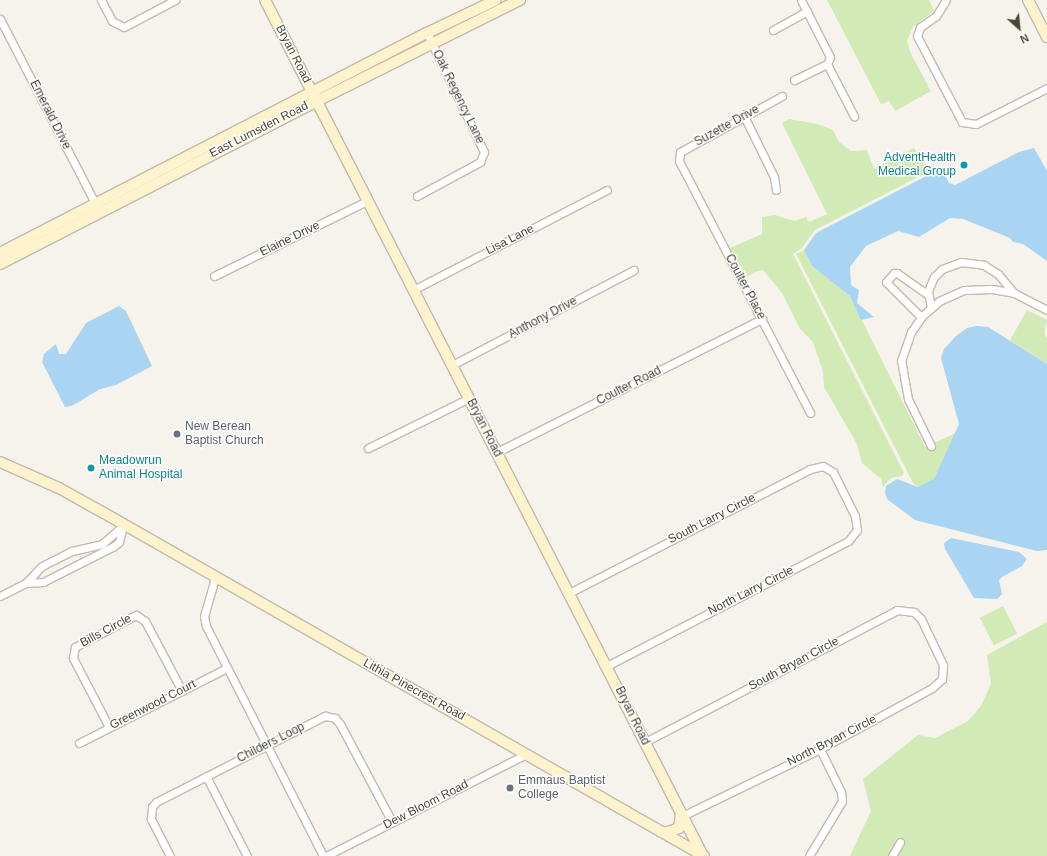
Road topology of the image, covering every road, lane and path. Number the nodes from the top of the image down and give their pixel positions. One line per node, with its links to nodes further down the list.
1 (101, 0): 2 (street)
2 (175, 0)
3 (265, 0): 18 (main road, Bryan Road)
4 (496, 0): 12 (main road, East Lumsden Road)
5 (520, 0): 14 (main road, East Lumsden Road)
6 (801, 0): 9 (street)
7 (946, 0): 17 (street)
8 (1028, 0): 13 (main road)
9 (807, 11): 11 (street); 15 (street)
10 (0, 19): 27 (street, Emerald Drive)
11 (772, 30)
12 (427, 33): 14 (street, Oak Regency Lane); 18 (main road, East Lumsden Road)
13 (1047, 37)
14 (432, 43): 18 (main road, East Lumsden Road); 25 (street, Oak Regency Lane)
15 (826, 64): 16 (street); 21 (street)
16 (794, 80)
17 (1047, 88)
18 (314, 96): 26 (main road, Bryan Road); 27 (main road, East Lumsden Road)
19 (782, 96): 20 (street, Suzette Drive)
20 (744, 116): 22 (street, Suzette Drive); 24 (street)
21 (854, 116)
22 (679, 161): 38 (street, Coulter Place)
23 (607, 190): 32 (street, Lisa Lane)
24 (776, 190)
25 (417, 196)
26 (367, 201): 31 (street, Elaine Drive); 32 (main road, Bryan Road)
27 (97, 208): 28 (main road, East Lumsden Road); 29 (main road, East Lumsden Road)
28 (0, 253)
29 (0, 264)
30 (634, 270): 39 (street, Anthony Drive)
31 (214, 276)
32 (413, 290): 39 (main road, Bryan Road)
33 (1014, 294): 34 (street); 35 (street); 36 (street)
34 (928, 295): 35 (street); 37 (street)
35 (931, 308): 37 (street)
36 (1047, 310)
37 (921, 317): 42 (street)
38 (762, 319): 41 (street, Coulter Place); 44 (street, Coulter Road)
39 (452, 365): 40 (main road, Bryan Road)
40 (469, 398): 43 (street); 44 (main road, Bryan Road)
41 (810, 413)
42 (931, 446)
43 (368, 448)
44 (497, 452): 53 (main road, Bryan Road)
45 (0, 462): 48 (main road, Lithia Pinecrest Road)
46 (0, 467): 47 (main road, Lithia Pinecrest Road)
47 (46, 488): 48 (main road); 50 (main road, Lithia Pinecrest Road)
48 (59, 488): 50 (main road, Lithia Pinecrest Road)
49 (844, 494): 53 (street, South Larry Circle); 56 (street, North Larry Circle)
50 (123, 526): 51 (main road, Lithia Pinecrest Road); 52 (street); 52 (street)
51 (215, 578): 57 (street); 64 (main road, Lithia Pinecrest Road)
52 (26, 583): 54 (street)
53 (569, 593): 56 (main road, Bryan Road)
54 (0, 596)
55 (932, 642): 60 (street, South Bryan Circle); 63 (street, North Bryan Circle)
56 (607, 666): 60 (main road, Bryan Road)
57 (226, 668): 58 (street, Greenwood Court); 62 (street)
58 (182, 691): 59 (street, Greenwood Court); 59 (street, Bills Circle)
59 (109, 727): 61 (street, Greenwood Court)
60 (645, 742): 66 (main road, Bryan Road)
61 (79, 743)
62 (266, 746): 65 (street, Childers Loop); 67 (street, Childers Loop); 72 (street)
63 (820, 749): 66 (street, North Bryan Circle); 74 (street)
64 (526, 754): 67 (street, Dew Bloom Road); 68 (main road, Lithia Pinecrest Road)
65 (206, 776): 70 (street, Childers Loop); 71 (street)
66 (682, 815): 68 (main road); 73 (main road, Bryan Road)
67 (392, 822): 72 (street, Dew Bloom Road)
68 (658, 831): 73 (main road, Lithia Pinecrest Road)
69 (900, 842): 75 (street)
70 (170, 856)
71 (247, 856)
72 (325, 856)
73 (703, 856)
74 (809, 856)
75 (892, 856)

